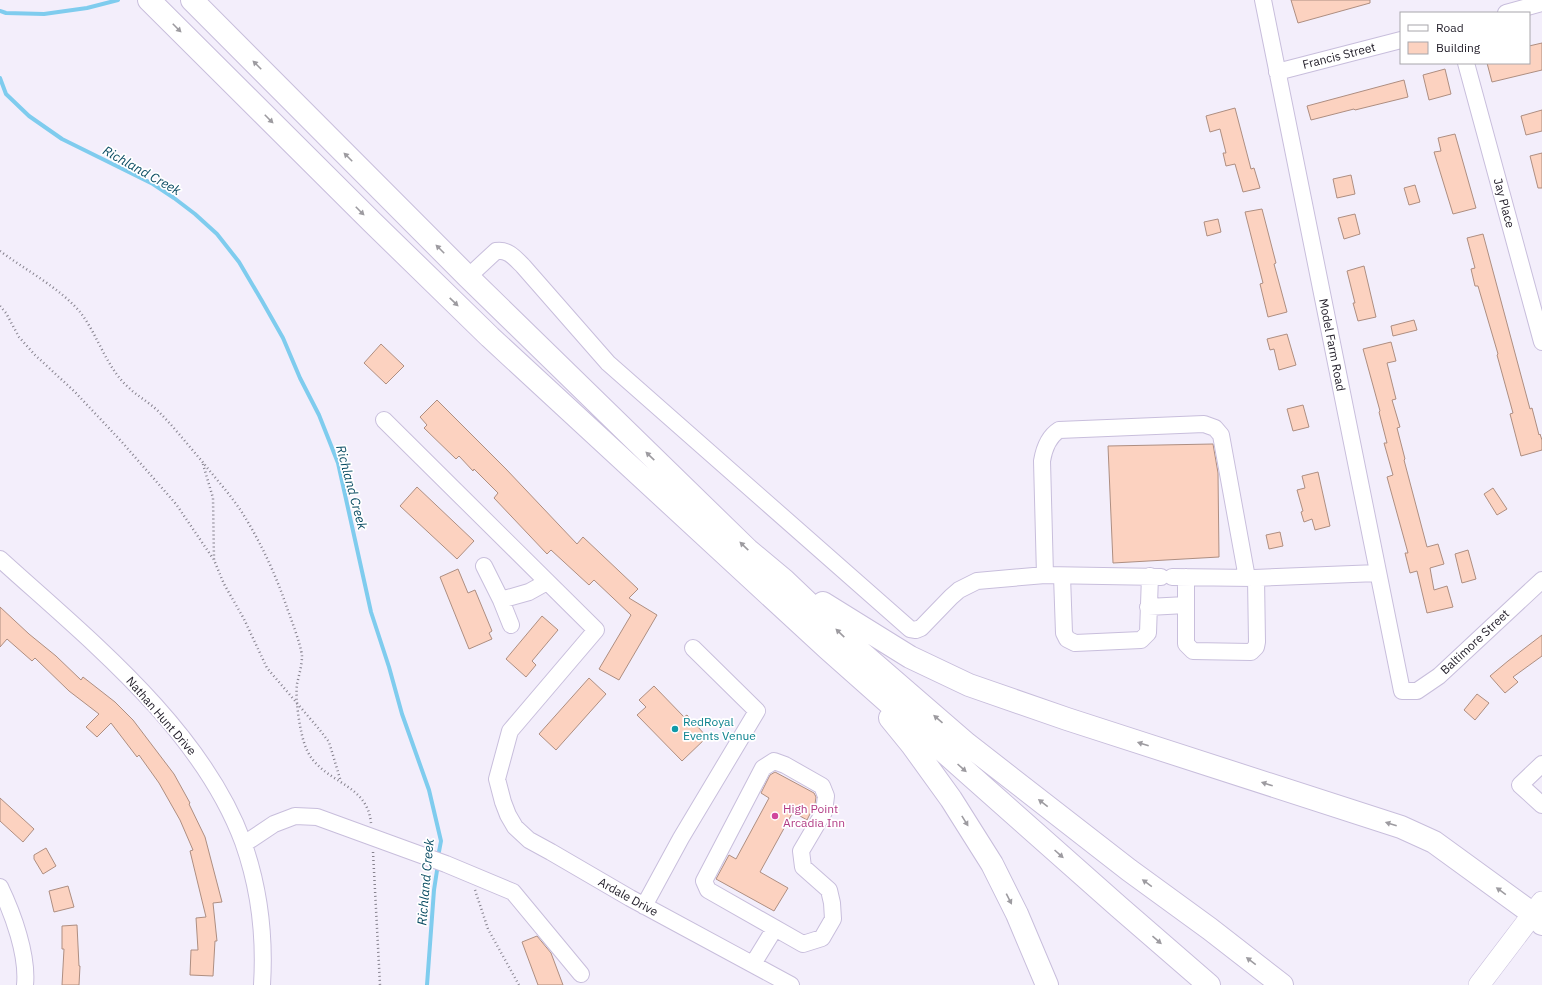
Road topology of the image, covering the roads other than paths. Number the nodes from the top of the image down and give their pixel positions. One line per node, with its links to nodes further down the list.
1 (149, 0): 27 (highway, one-way to 27)
2 (192, 0): 9 (highway, one-way to 2)
3 (1263, 0): 8 (street, Model Farm Road)
4 (1542, 4): 5 (street)
5 (1510, 12)
6 (1400, 40): 8 (street, Francis Street)
7 (1466, 64): 10 (street, Jay Place)
8 (1277, 72): 14 (street, Model Farm Road)
9 (468, 277): 15 (street); 19 (highway, one-way to 9)
10 (1542, 342)
11 (384, 420): 21 (street)
12 (0, 559): 31 (street, Nathan Hunt Drive)
13 (484, 566): 22 (street)
14 (1378, 573): 18 (street); 28 (street, Model Farm Road)
15 (1045, 575): 16 (street); 18 (street)
16 (1062, 576): 17 (street); 24 (street)
17 (1167, 577): 18 (street); 23 (street); 24 (street)
18 (1251, 578): 23 (street)
19 (784, 580): 34 (highway, one-way to 19); 43 (highway, one-way to 19)
20 (1542, 580): 28 (street, Baltimore Street)
21 (547, 582): 22 (street); 33 (street, Ardale Drive)
22 (501, 600): 25 (street)
23 (1186, 606): 24 (street)
24 (1148, 607)
25 (511, 625)
26 (693, 648): 33 (street)
27 (828, 649): 41 (highway, one-way to 41); 42 (highway, one-way to 42)
28 (1402, 691)
29 (1542, 764): 30 (street)
30 (1542, 805)
31 (244, 844): 37 (street); 39 (street, Nathan Hunt Drive)
32 (0, 887): 38 (street)
33 (644, 906): 36 (street, Ardale Drive)
34 (1539, 913): 44 (main road)
35 (775, 928): 35 (street); 36 (street)
36 (752, 964): 40 (street, Ardale Drive)
37 (581, 974)
38 (25, 985)
39 (262, 985)
40 (791, 985)
41 (1047, 985)
42 (1209, 985)
43 (1282, 985)
44 (1479, 985)

